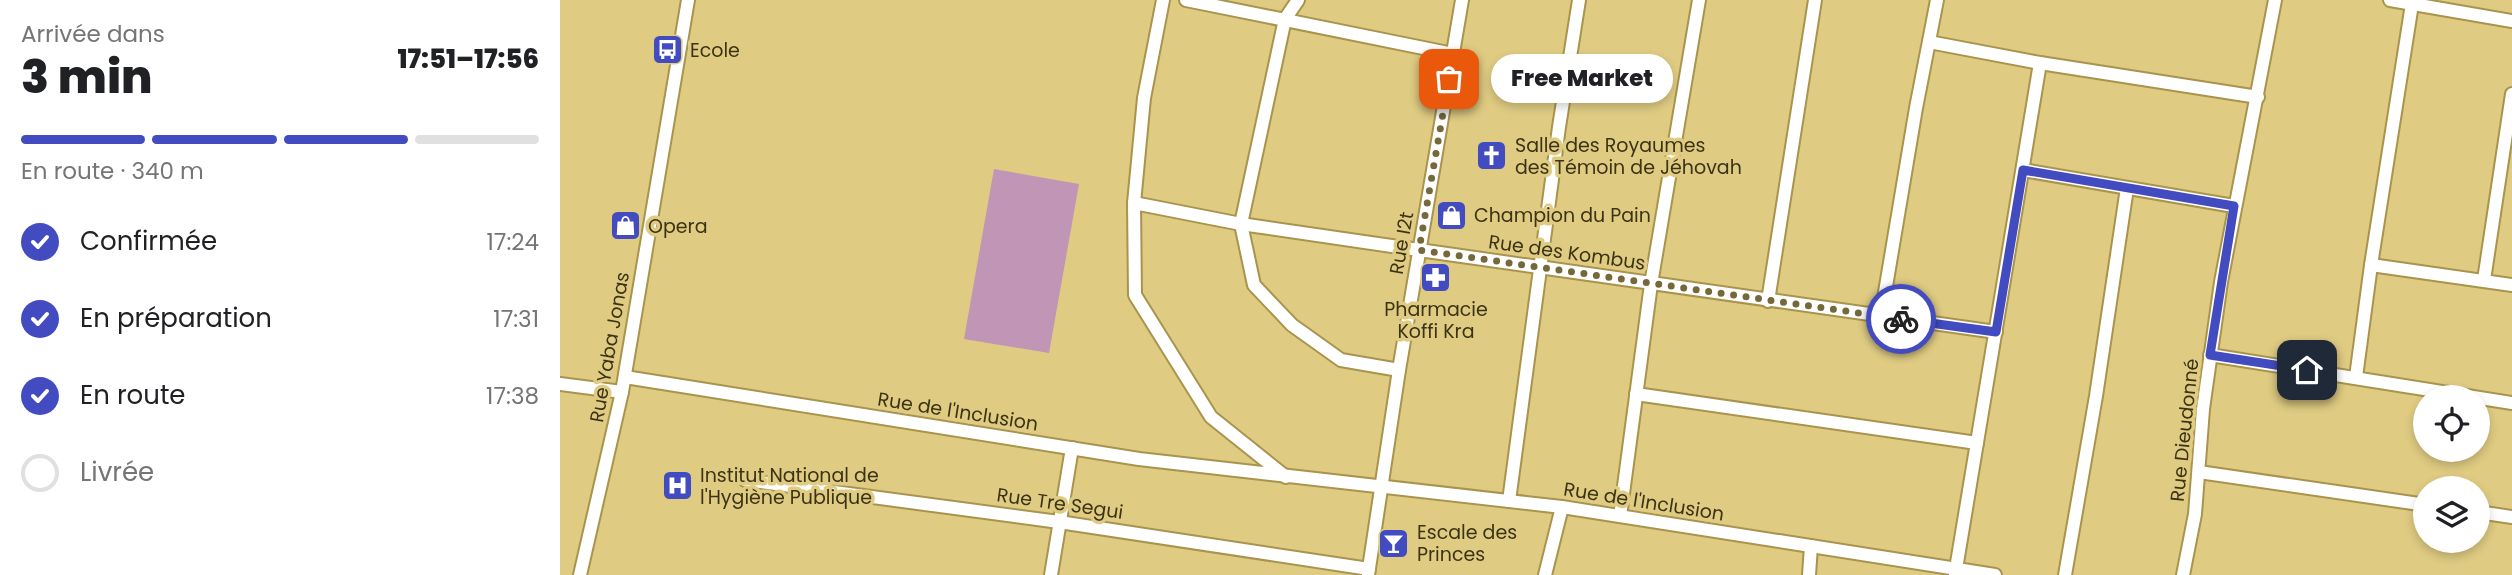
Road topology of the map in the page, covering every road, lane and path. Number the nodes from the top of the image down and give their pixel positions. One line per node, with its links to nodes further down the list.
1 (688, 0): 36 (street, Rue Yaba Jonas)
2 (1163, 0): 22 (street)
3 (1186, 0): 13 (street)
4 (1298, 0): 13 (street)
5 (1462, 0): 16 (street, Rue I2t)
6 (1579, 0): 27 (street)
7 (1699, 0): 29 (street)
8 (1815, 0): 31 (street)
9 (1937, 0): 15 (street)
10 (2275, 0): 19 (street, Rue Dieudonné)
11 (2390, 0): 12 (street)
12 (2412, 4): 14 (street); 26 (street)
13 (1285, 19): 16 (street); 24 (street)
14 (2512, 21)
15 (1929, 42): 17 (street); 32 (street)
16 (1453, 54): 25 (street, Rue I2t)
17 (2040, 63): 19 (street); 20 (street)
18 (2512, 94): 28 (street)
19 (2258, 97): 23 (street, Rue Dieudonné)
20 (2023, 170): 21 (street); 33 (street)
21 (2127, 188): 23 (street); 63 (street)
22 (1133, 203): 24 (street, Rue des Kombus); 45 (street)
23 (2234, 206): 34 (street, Rue Dieudonné)
24 (1241, 224): 25 (street, Rue des Kombus); 35 (street)
25 (1419, 250): 27 (street, Rue des Kombus); 35 (street, Rue I2t)
26 (2371, 265): 28 (street); 37 (street)
27 (1540, 268): 29 (street, Rue des Kombus); 48 (street)
28 (2484, 280): 30 (street)
29 (1651, 284): 31 (street, Rue des Kombus); 40 (street)
30 (2512, 285)
31 (1768, 301): 32 (street, Rue des Kombus)
32 (1881, 316): 33 (street, Rue des Kombus)
33 (1996, 332): 42 (street)
34 (2210, 355): 37 (street); 44 (street, Rue Dieudonné)
35 (1399, 370): 47 (street, Rue I2t)
36 (625, 377): 39 (street, Rue Yaba Jonas); 43 (street, Rue de l'Inclusion)
37 (2356, 377): 41 (street)
38 (560, 384): 39 (street)
39 (622, 392): 58 (street, Rue Yaba Jonas)
40 (1636, 394): 42 (street); 52 (street)
41 (2512, 403)
42 (1977, 443): 57 (street)
43 (1072, 448): 45 (street, Rue de l'Inclusion); 54 (street)
44 (2199, 472): 49 (street); 64 (street, Rue Dieudonné)
45 (1286, 477): 47 (street, Rue de l'Inclusion)
46 (745, 480): 54 (street, Rue Tre Segui)
47 (1382, 485): 48 (street, Rue de l'Inclusion); 56 (street, Rue I2t)
48 (1509, 501): 50 (street, Rue de l'Inclusion)
49 (2413, 503)
50 (1562, 507): 52 (street, Rue de l'Inclusion); 60 (street)
51 (2490, 514): 53 (street)
52 (1620, 516): 55 (street, Rue de l'Inclusion)
53 (2512, 517)
54 (1059, 522): 56 (street, Rue Tre Segui); 59 (street)
55 (1811, 546): 57 (street, Rue de l'Inclusion); 61 (street)
56 (1369, 572)
57 (1955, 572): 62 (street, Rue de l'Inclusion)
58 (580, 575)
59 (1051, 575)
60 (1545, 575)
61 (1809, 575)
62 (1995, 575)
63 (2065, 575)
64 (2183, 575)

